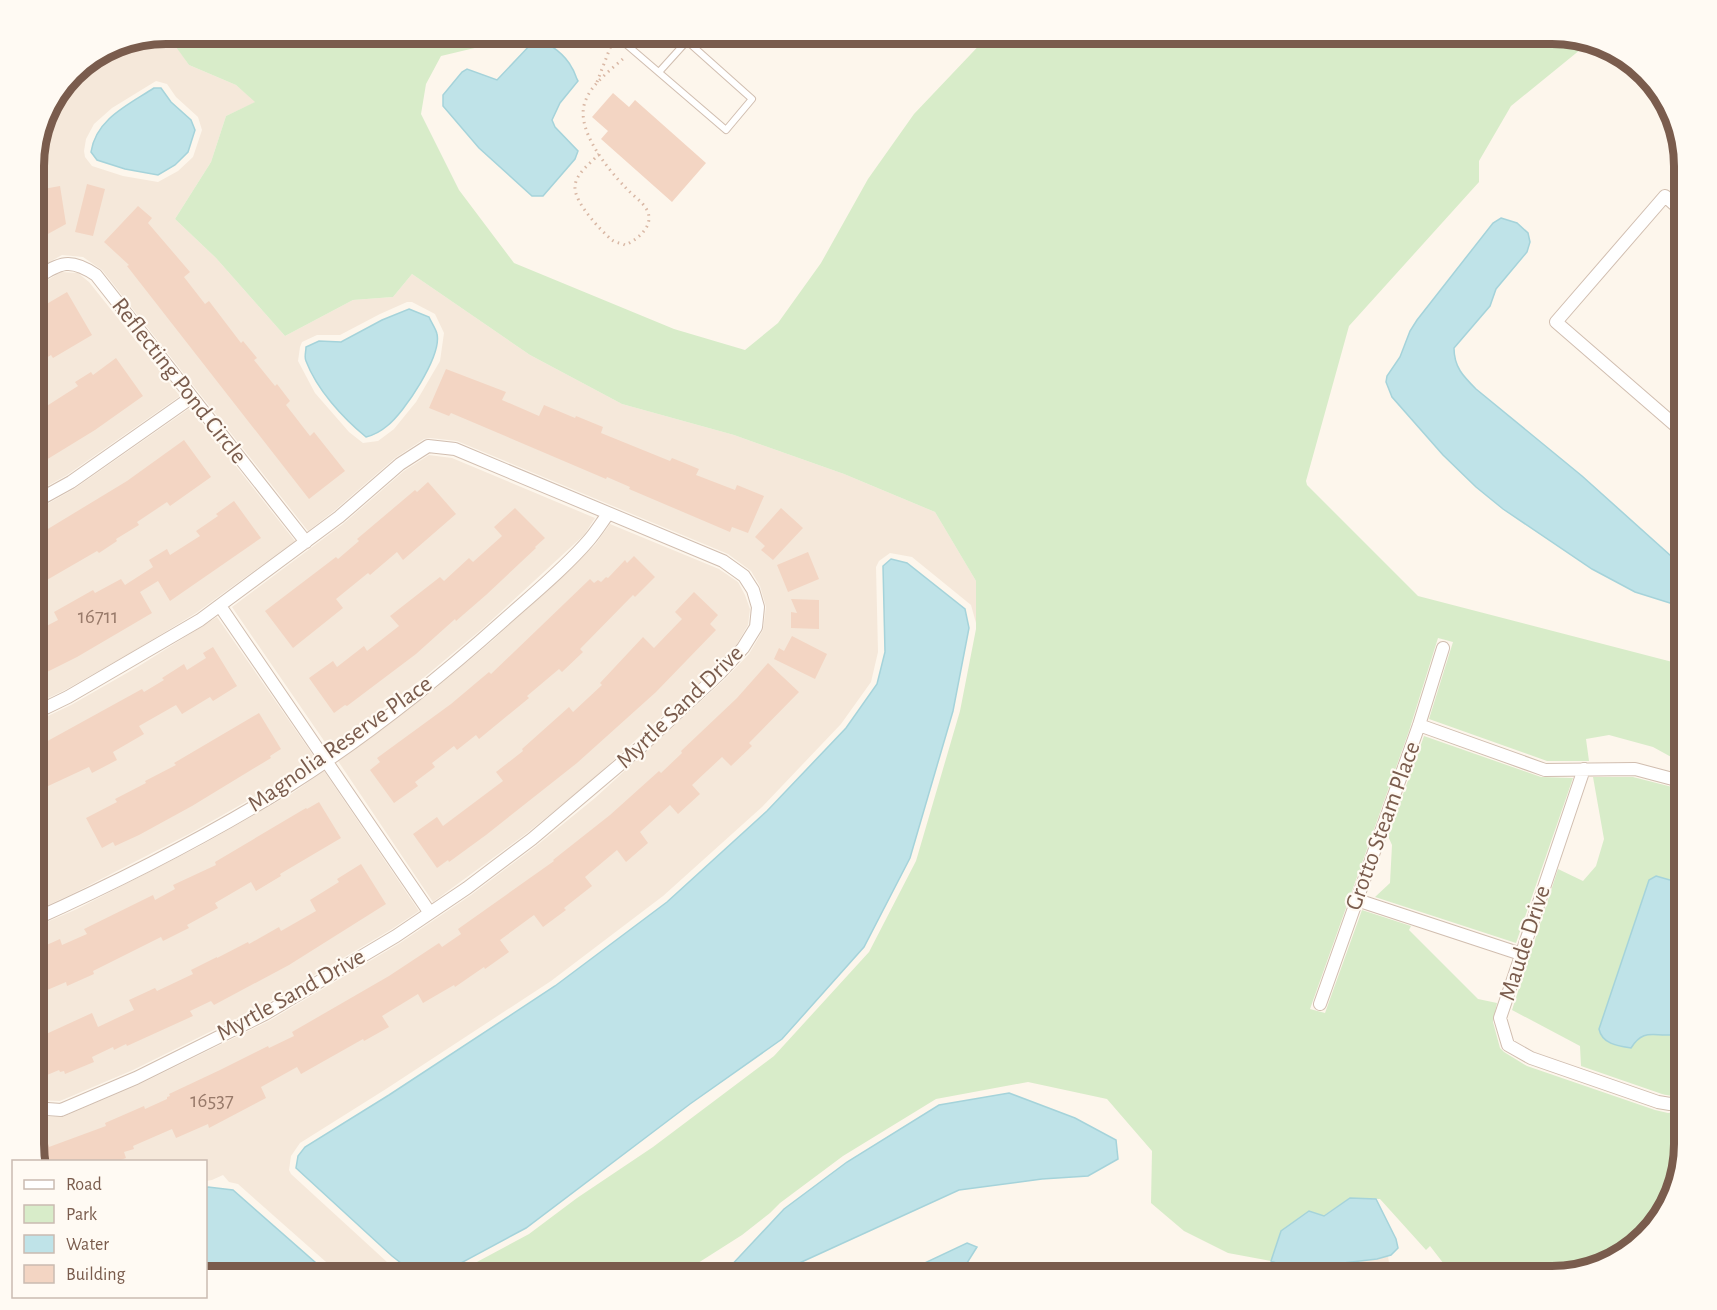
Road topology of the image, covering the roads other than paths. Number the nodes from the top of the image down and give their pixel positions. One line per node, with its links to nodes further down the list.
1 (626, 44): 4 (lane)
2 (684, 44): 4 (lane)
3 (690, 44): 4 (lane)
4 (659, 72)
5 (1674, 204): 8 (street)
6 (44, 273): 7 (street, Reflecting Pond Circle)
7 (192, 397): 9 (street); 11 (street, Reflecting Pond Circle)
8 (1674, 424)
9 (44, 496)
10 (608, 514): 11 (street, Myrtle Sand Drive); 16 (street, Magnolia Reserve Place); 20 (street, Myrtle Sand Drive)
11 (306, 542): 12 (street, Myrtle Sand Drive)
12 (220, 606): 14 (street, Myrtle Sand Drive); 16 (street)
13 (1443, 648): 15 (street, Grotto Steam Place)
14 (44, 709)
15 (1419, 725): 17 (street); 19 (street, Grotto Steam Place)
16 (326, 759): 20 (street); 21 (street, Magnolia Reserve Place)
17 (1584, 769): 18 (street); 22 (street, Maude Drive)
18 (1674, 779)
19 (1357, 900): 22 (street); 23 (street, Grotto Steam Place)
20 (430, 913): 25 (street, Myrtle Sand Drive)
21 (44, 915)
22 (1521, 954): 24 (street, Maude Drive)
23 (1320, 1004)
24 (1674, 1103)
25 (44, 1109)

